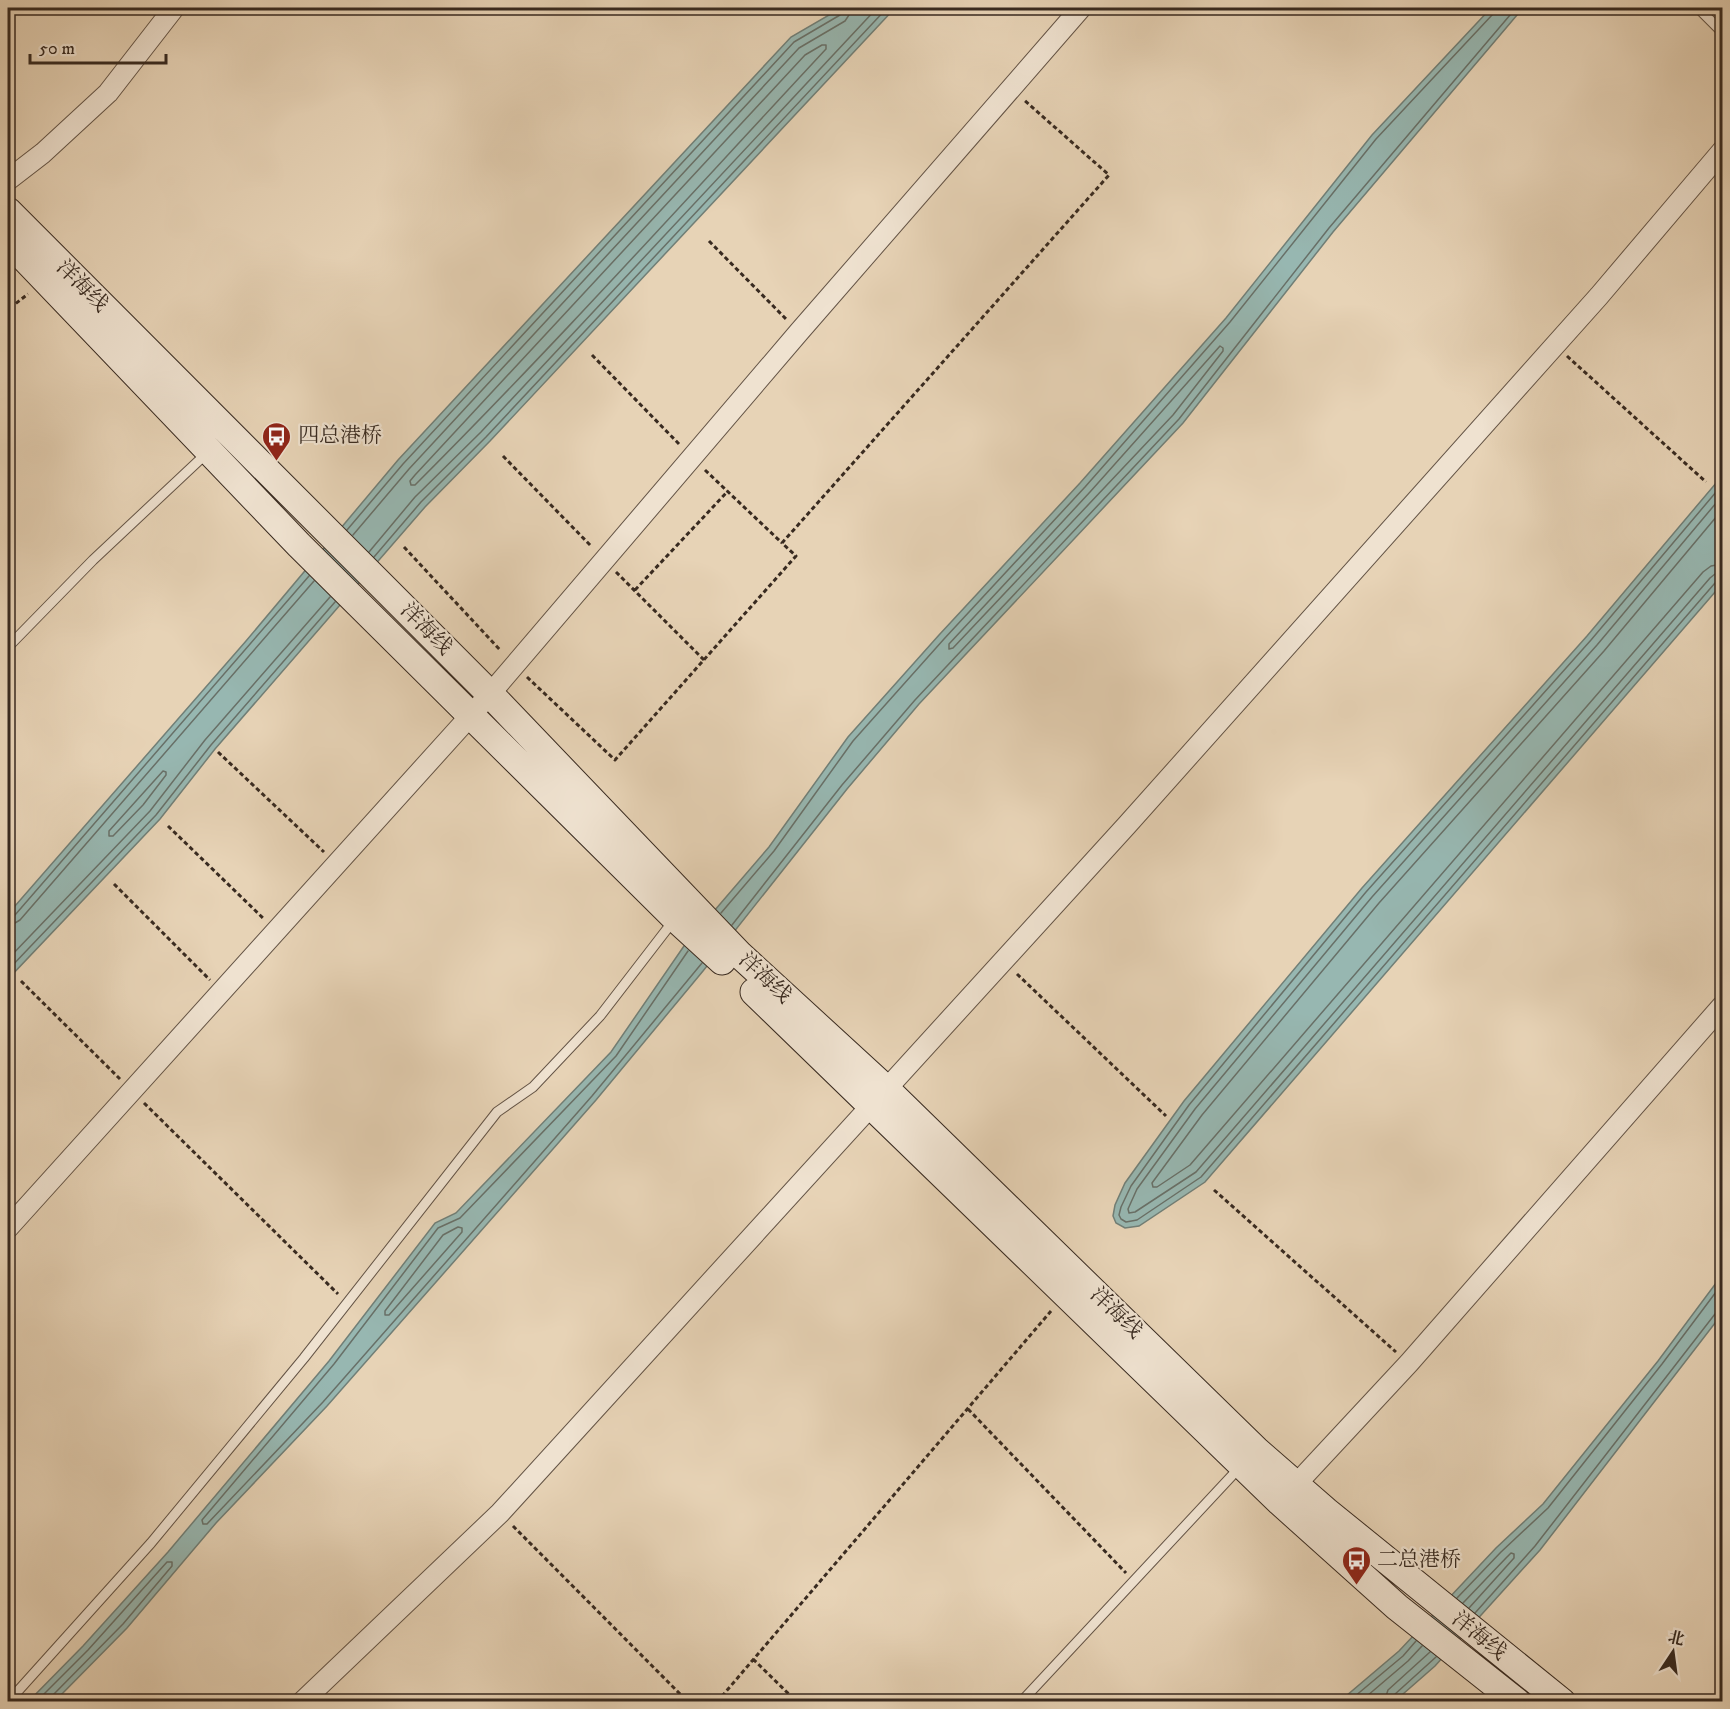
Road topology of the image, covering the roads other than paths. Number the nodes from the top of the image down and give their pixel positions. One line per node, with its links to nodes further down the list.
1 (174, 8): 6 (street)
2 (1081, 8): 11 (street)
3 (1698, 8): 4 (lane)
4 (1722, 32)
5 (1722, 151): 15 (street)
6 (8, 180)
7 (8, 211): 9 (main road, 洋海线)
8 (8, 241): 9 (main road, 洋海线)
9 (219, 442): 10 (lane); 11 (main road, 洋海线); 12 (main road, 洋海线)
10 (8, 647)
11 (490, 694): 12 (street); 13 (main road, 洋海线)
12 (471, 715): 13 (main road, 洋海线); 16 (street)
13 (686, 915): 15 (main road, 洋海线); 19 (lane)
14 (1722, 1006): 18 (street)
15 (878, 1097): 17 (main road, 洋海线); 17 (main road, 洋海线); 20 (street)
16 (8, 1228)
17 (1249, 1457): 18 (main road, 洋海线); 21 (lane)
18 (1288, 1493): 22 (main road, 洋海线); 23 (main road, 洋海线)
19 (8, 1701)
20 (302, 1701)
21 (1021, 1701)
22 (1517, 1701)
23 (1562, 1701)

